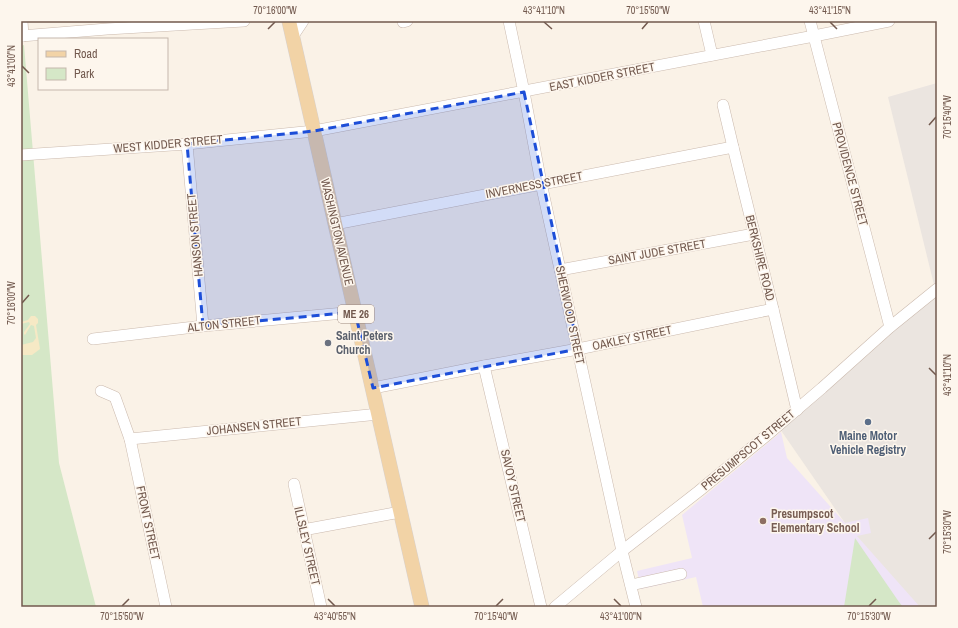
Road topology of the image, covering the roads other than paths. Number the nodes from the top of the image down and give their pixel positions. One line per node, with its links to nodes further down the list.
1 (22, 21): 11 (street)
2 (244, 21): 9 (street)
3 (290, 21): 12 (main road, WASHINGTON AVENUE / ME 26)
4 (303, 21): 12 (street)
5 (510, 21): 15 (street, SHERWOOD STREET)
6 (704, 21): 14 (street)
7 (810, 21): 13 (street, PROVIDENCE STREET)
8 (889, 21): 13 (street, EAST KIDDER STREET)
9 (183, 23): 10 (street)
10 (107, 25): 11 (street)
11 (22, 36)
12 (293, 36): 17 (main road, WASHINGTON AVENUE / ME 26)
13 (814, 36): 14 (street, EAST KIDDER STREET); 29 (street, PROVIDENCE STREET)
14 (712, 55): 15 (street, EAST KIDDER STREET)
15 (524, 92): 17 (street, EAST KIDDER STREET); 21 (street, SHERWOOD STREET)
16 (723, 105): 19 (street, BERKSHIRE ROAD)
17 (314, 131): 18 (street, WEST KIDDER STREET); 22 (main road, WASHINGTON AVENUE / ME 26)
18 (187, 144): 20 (street, WEST KIDDER STREET); 28 (street, HANSON STREET)
19 (733, 147): 21 (street, INVERNESS STREET); 23 (street, BERKSHIRE ROAD)
20 (21, 155)
21 (541, 183): 22 (street, INVERNESS STREET); 24 (street, SHERWOOD STREET)
22 (335, 224): 27 (main road, WASHINGTON AVENUE / ME 26)
23 (754, 234): 24 (street, SAINT JUDE STREET); 26 (street, BERKSHIRE ROAD)
24 (560, 270): 31 (street, SHERWOOD STREET)
25 (937, 289): 29 (street, PRESUMPSCOT STREET)
26 (773, 309): 31 (street, OAKLEY STREET); 35 (street, BERKSHIRE ROAD)
27 (355, 312): 28 (street, ALTON STREET); 33 (main road, WASHINGTON AVENUE / ME 26)
28 (203, 326): 30 (street, ALTON STREET)
29 (890, 328): 35 (street, PRESUMPSCOT STREET)
30 (93, 339)
31 (578, 349): 32 (street, OAKLEY STREET); 41 (street, SHERWOOD STREET)
32 (484, 366): 33 (street, OAKLEY STREET); 47 (street, SAVOY STREET)
33 (373, 388): 36 (main road, WASHINGTON AVENUE / ME 26)
34 (101, 391): 37 (street, FRONT STREET)
35 (796, 410): 41 (street, PRESUMPSCOT STREET)
36 (379, 414): 37 (street, JOHANSEN STREET); 39 (main road, WASHINGTON AVENUE / ME 26)
37 (130, 439): 44 (street, FRONT STREET)
38 (294, 484): 40 (street, ILLSLEY STREET)
39 (400, 512): 40 (street); 46 (main road, WASHINGTON AVENUE / ME 26)
40 (303, 530): 45 (street, ILLSLEY STREET)
41 (622, 551): 43 (street, SHERWOOD STREET); 48 (street, PRESUMPSCOT STREET)
42 (681, 574): 43 (street)
43 (631, 585): 49 (street, SHERWOOD STREET)
44 (166, 607)
45 (321, 607)
46 (422, 607)
47 (542, 607)
48 (555, 607)
49 (636, 607)

